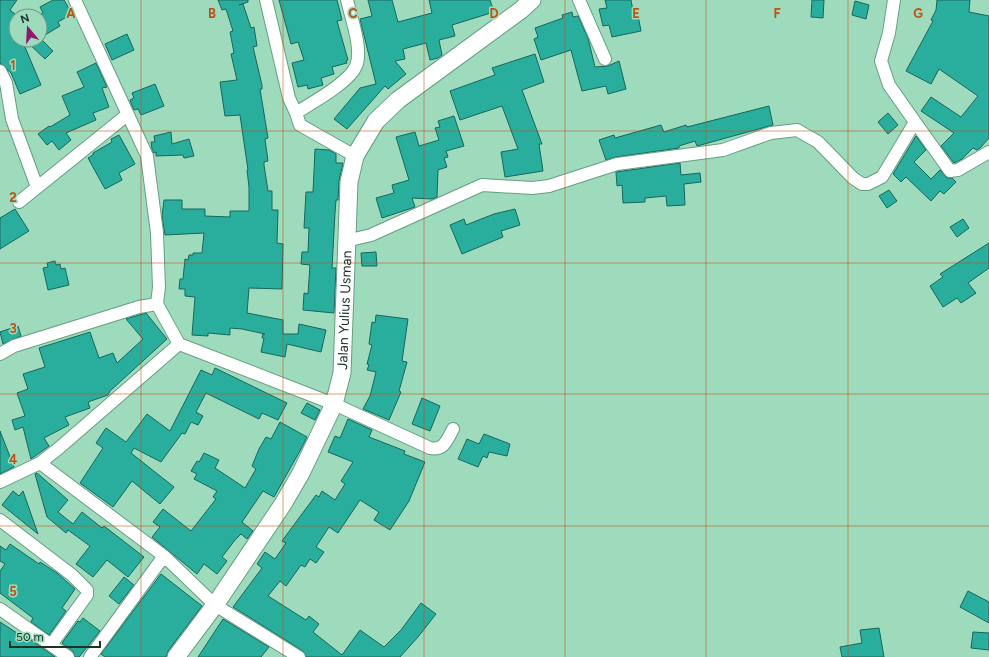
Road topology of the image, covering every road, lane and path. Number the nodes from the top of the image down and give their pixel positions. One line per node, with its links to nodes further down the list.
1 (75, 0): 10 (street)
2 (266, 0): 9 (street)
3 (347, 0): 9 (street)
4 (532, 0): 13 (street, Jalan Yulius Usman)
5 (579, 0): 7 (street)
6 (894, 0): 11 (street)
7 (605, 59)
8 (0, 70): 14 (street)
9 (296, 113): 13 (street)
10 (127, 115): 14 (street); 17 (street)
11 (915, 122): 12 (street); 16 (street)
12 (989, 152)
13 (355, 156): 16 (street, Jalan Yulius Usman)
14 (37, 187): 15 (street)
15 (19, 202)
16 (346, 241): 20 (street, Jalan Yulius Usman)
17 (157, 304): 18 (street); 19 (street)
18 (179, 344): 20 (street); 22 (street)
19 (0, 354)
20 (334, 404): 21 (street); 26 (street, Jalan Yulius Usman)
21 (453, 429)
22 (40, 463): 23 (street); 25 (street)
23 (0, 482)
24 (0, 520): 28 (street)
25 (164, 556): 26 (street); 31 (street)
26 (215, 605): 29 (street); 32 (street, Jalan Yulius Usman)
27 (0, 609): 28 (street)
28 (51, 645): 30 (street)
29 (283, 652): 33 (street)
30 (68, 657)
31 (90, 657)
32 (176, 657)
33 (299, 657)

